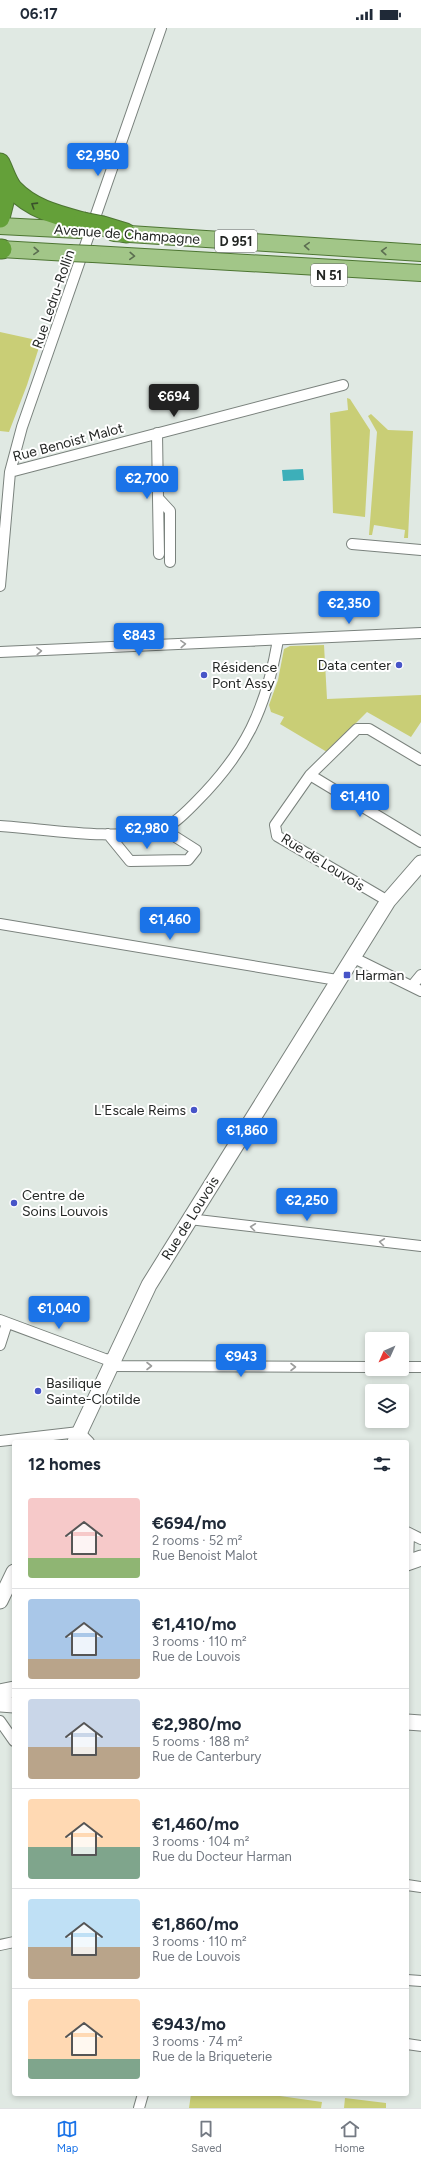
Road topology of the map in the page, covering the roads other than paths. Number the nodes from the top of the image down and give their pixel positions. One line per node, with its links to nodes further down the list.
1 (161, 28): 15 (street, Rue Ledru-Rollin)
2 (0, 163): 6 (highway, one-way to 2)
3 (0, 182): 4 (highway)
4 (0, 218)
5 (0, 226): 6 (main road, Avenue de Champagne)
6 (81, 226): 7 (highway, bridge)
7 (126, 233): 9 (main road, Avenue de Champagne / D 951, one-way to 7)
8 (1, 249): 10 (main road, Avenue de Champagne / D 951, one-way to 10, bridge)
9 (421, 253)
10 (238, 262): 11 (main road, Avenue de Champagne / D 951); 12 (main road, N 51)
11 (421, 273)
12 (421, 282)
13 (343, 385): 14 (street, Rue Benoist Malot)
14 (157, 433): 15 (street, Rue Benoist Malot); 16 (street)
15 (10, 472): 21 (street, Rue Ledru-Rollin)
16 (158, 498): 19 (street); 20 (street)
17 (352, 544): 18 (street)
18 (421, 550)
19 (159, 554)
20 (170, 562)
21 (0, 586)
22 (421, 633): 23 (street)
23 (278, 640): 24 (street, one-way to 23); 28 (street)
24 (0, 652)
25 (421, 760): 26 (street, Rue de Louvois)
26 (310, 775): 30 (street); 32 (street, Rue de Louvois)
27 (0, 826): 29 (street)
28 (163, 829): 29 (street); 29 (street)
29 (108, 834)
30 (421, 842)
31 (421, 863): 32 (street, Rue de Louvois)
32 (388, 901): 34 (street, Rue de Louvois)
33 (0, 924): 36 (street)
34 (352, 957): 36 (street, Rue de Louvois); 37 (street)
35 (421, 975): 37 (street)
36 (337, 980): 38 (street, Rue de Louvois)
37 (416, 989)
38 (189, 1219): 39 (street, one-way to 38); 42 (street, Rue de Louvois)
39 (421, 1246)
40 (4, 1321): 41 (street); 42 (street)
41 (0, 1345)
42 (112, 1363): 43 (street, one-way to 43); 46 (street, Rue de Louvois)
43 (365, 1367)
44 (409, 1367): 45 (street)
45 (421, 1367)
46 (81, 1439): 47 (street)
47 (50, 1440)
48 (0, 1441): 49 (street)
49 (12, 1441)
50 (409, 1533): 51 (street)
51 (421, 1539)
52 (409, 1540): 53 (street)
53 (412, 1561)
54 (12, 1576): 55 (street)
55 (0, 1601)
56 (12, 1689): 57 (street)
57 (0, 1692)
58 (0, 1704): 59 (street)
59 (12, 1705)
60 (0, 1721): 63 (street)
61 (409, 1722): 62 (street)
62 (421, 1723)
63 (12, 1737)
64 (409, 1885): 65 (street)
65 (421, 1887)
66 (12, 1942): 67 (street)
67 (0, 1945)
68 (409, 1980): 69 (street)
69 (421, 1981)
70 (409, 2044): 71 (street)
71 (421, 2046)
72 (142, 2096): 73 (street)
73 (139, 2108)

